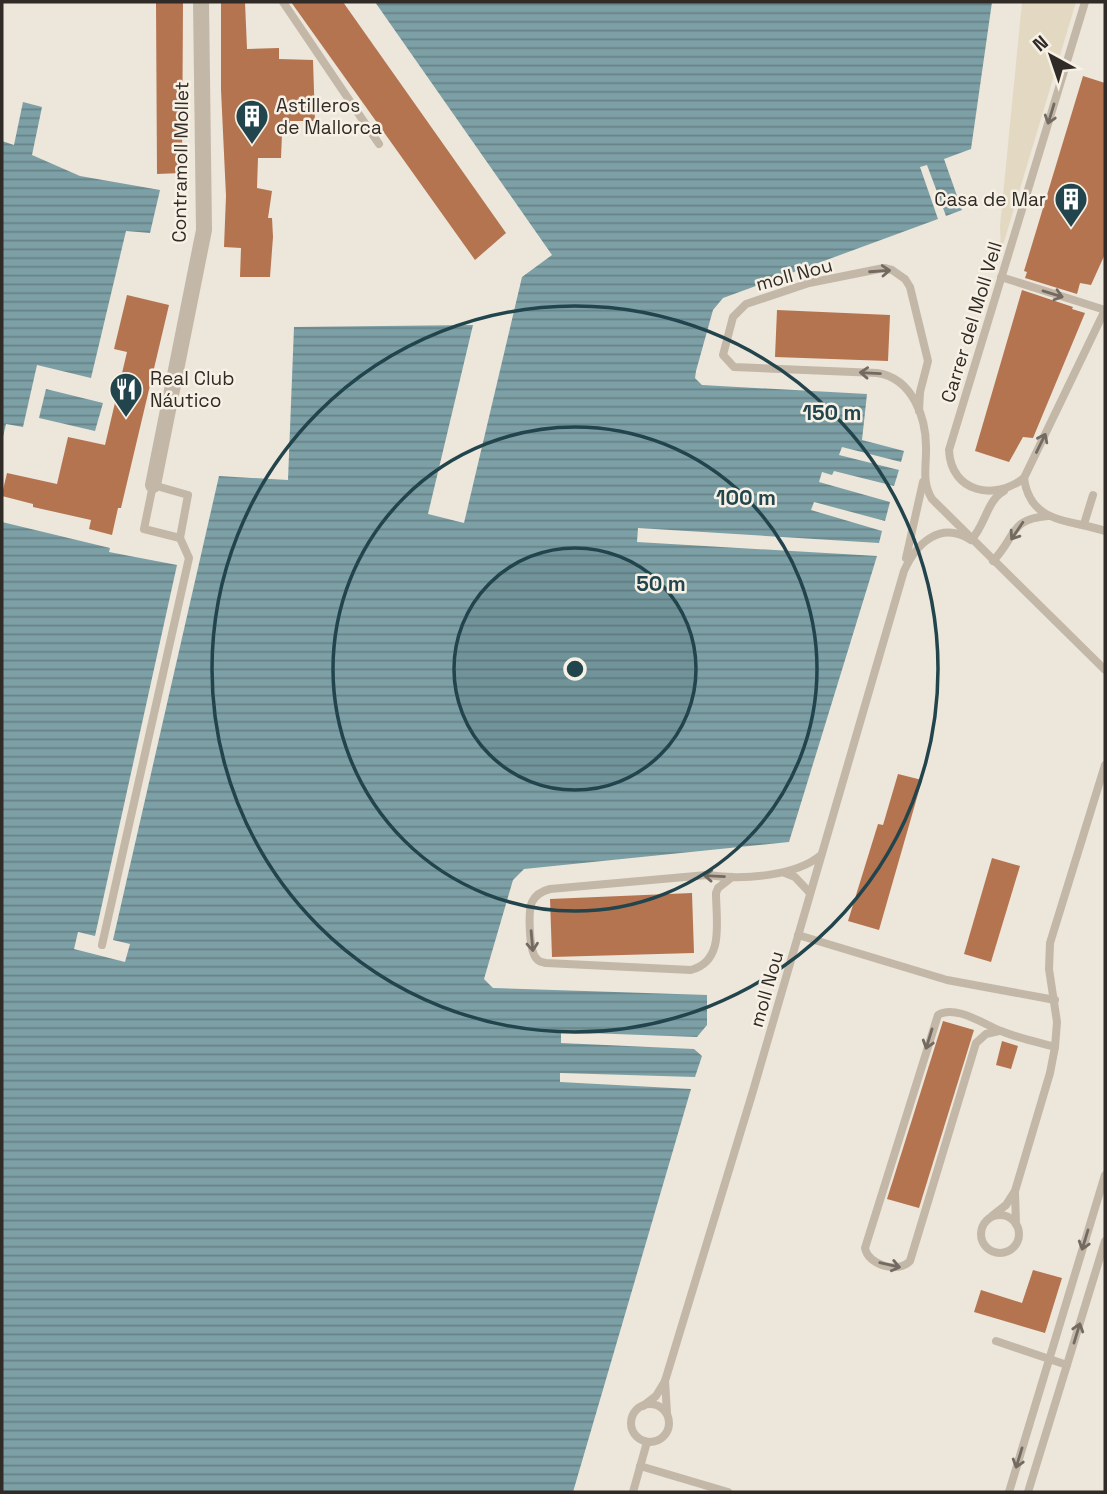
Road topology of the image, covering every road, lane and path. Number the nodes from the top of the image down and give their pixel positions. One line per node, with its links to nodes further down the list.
1 (201, 2): 10 (street, Contramoll Mollet)
2 (282, 2): 4 (lane)
3 (1085, 2): 5 (lane, Carrer del Moll Vell, one-way to 5)
4 (379, 144)
5 (1001, 277): 6 (lane, one-way to 6); 11 (lane, Carrer del Moll Vell)
6 (1105, 310): 8 (lane, one-way to 6)
7 (919, 411): 7 (lane, moll Nou, one-way to 7); 9 (lane, moll Nou)
8 (1024, 478): 11 (lane); 13 (lane)
9 (924, 479): 17 (lane); 19 (lane, moll Nou)
10 (153, 485): 16 (lane); 16 (lane, Contramoll Mollet)
11 (1008, 488): 17 (lane)
12 (1093, 495): 14 (lane)
13 (1048, 516): 14 (lane); 18 (lane, one-way to 18)
14 (1084, 524): 15 (lane)
15 (1105, 531)
16 (180, 538): 27 (lane)
17 (971, 540): 18 (lane); 19 (lane, moll Nou)
18 (993, 561): 20 (lane)
19 (904, 571): 22 (lane, moll Nou)
20 (1105, 670)
21 (1105, 765): 28 (lane)
22 (821, 855): 23 (lane); 25 (lane, moll Nou)
23 (782, 872): 24 (lane); 25 (lane)
24 (732, 877): 24 (lane, one-way to 24)
25 (810, 893): 26 (lane, moll Nou)
26 (798, 935): 28 (lane); 39 (lane, moll Nou)
27 (102, 945)
28 (1055, 1000): 30 (lane)
29 (999, 1031): 29 (lane, one-way to 29); 30 (lane)
30 (1055, 1047): 32 (lane)
31 (1105, 1175): 37 (lane, one-way to 37)
32 (1015, 1191): 33 (lane); 34 (lane)
33 (992, 1216): 34 (lane); 34 (lane)
34 (1017, 1227)
35 (1105, 1241): 38 (lane, one-way to 35)
36 (996, 1341): 37 (lane)
37 (1049, 1359): 38 (lane); 46 (lane, one-way to 46)
38 (1067, 1365): 47 (lane)
39 (665, 1381): 40 (lane, moll Nou); 41 (lane)
40 (643, 1406): 41 (lane); 42 (lane)
41 (668, 1416): 42 (lane)
42 (648, 1442): 43 (lane)
43 (640, 1466): 44 (lane); 45 (lane)
44 (633, 1492)
45 (728, 1492)
46 (1009, 1492)
47 (1028, 1492)

